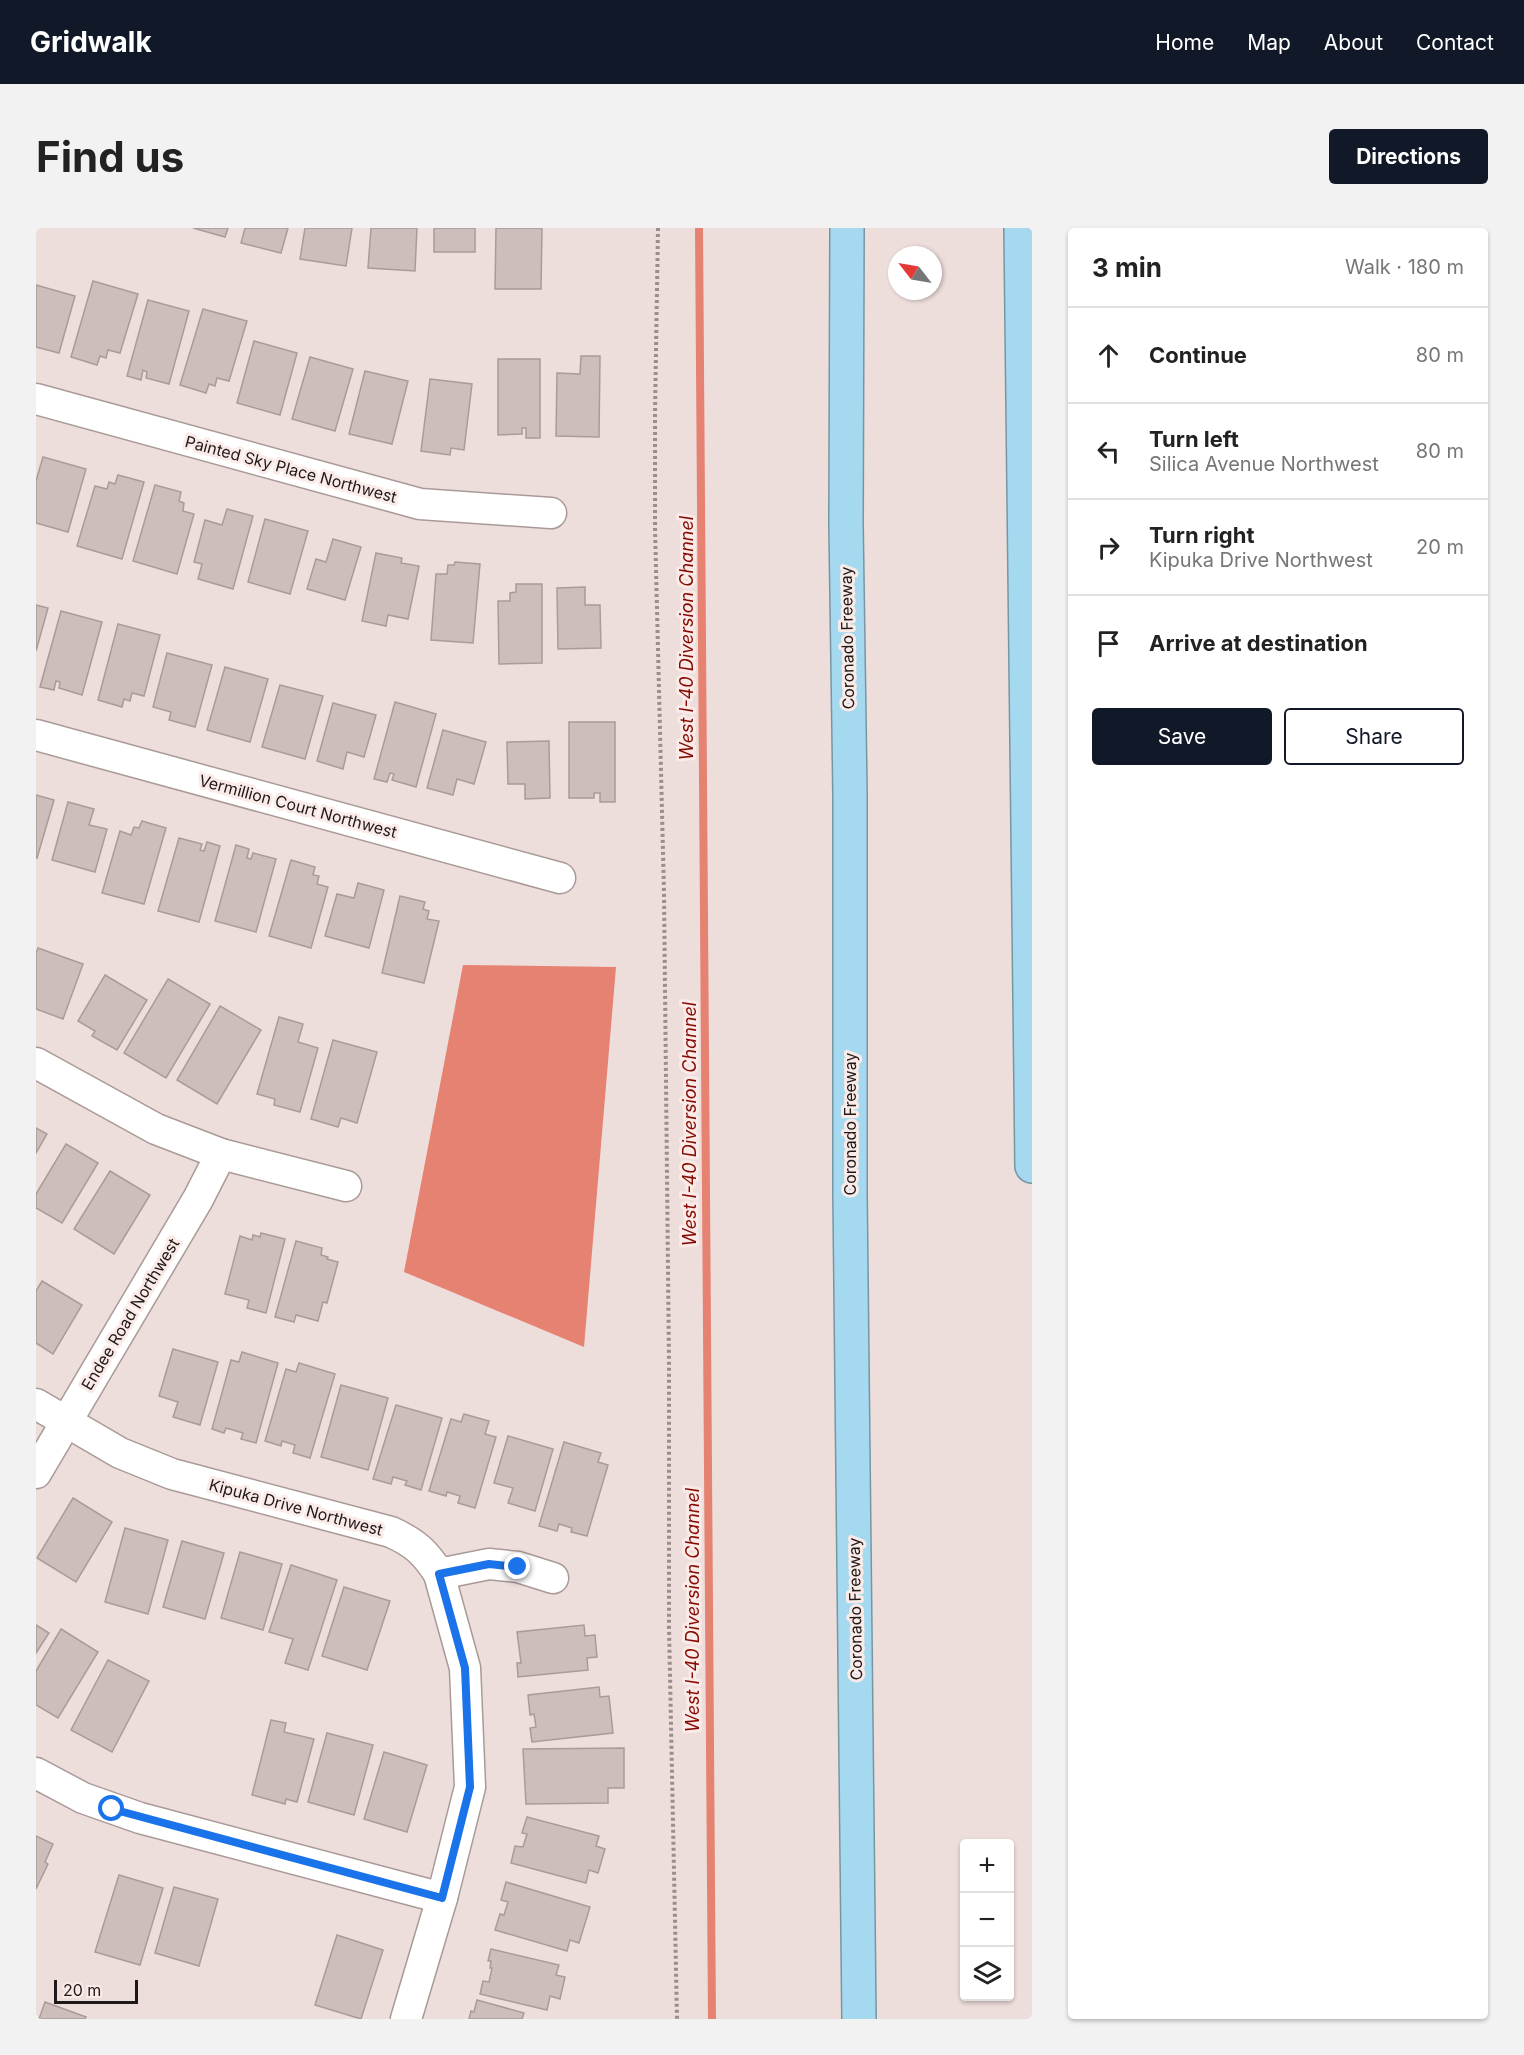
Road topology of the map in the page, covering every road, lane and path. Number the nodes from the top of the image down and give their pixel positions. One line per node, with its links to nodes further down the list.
1 (658, 228): 22 (path)
2 (847, 228): 23 (highway, Coronado Freeway)
3 (1021, 228): 5 (highway)
4 (1029, 228): 5 (highway)
5 (1022, 342): 12 (highway)
6 (36, 399): 7 (street, Painted Sky Place Northwest)
7 (551, 513)
8 (36, 735): 9 (street, Vermillion Court Northwest)
9 (560, 878)
10 (36, 1063): 11 (street)
11 (220, 1154): 13 (street); 15 (street, Endee Road Northwest)
12 (1032, 1166)
13 (346, 1186)
14 (36, 1404): 15 (street, Kipuka Drive Northwest)
15 (66, 1422): 16 (street, Endee Road Northwest); 17 (street, Kipuka Drive Northwest)
16 (36, 1473)
17 (439, 1574): 18 (street); 20 (street)
18 (554, 1578)
19 (36, 1773): 20 (street)
20 (442, 1898): 21 (street)
21 (406, 2019)
22 (677, 2019)
23 (859, 2019)

